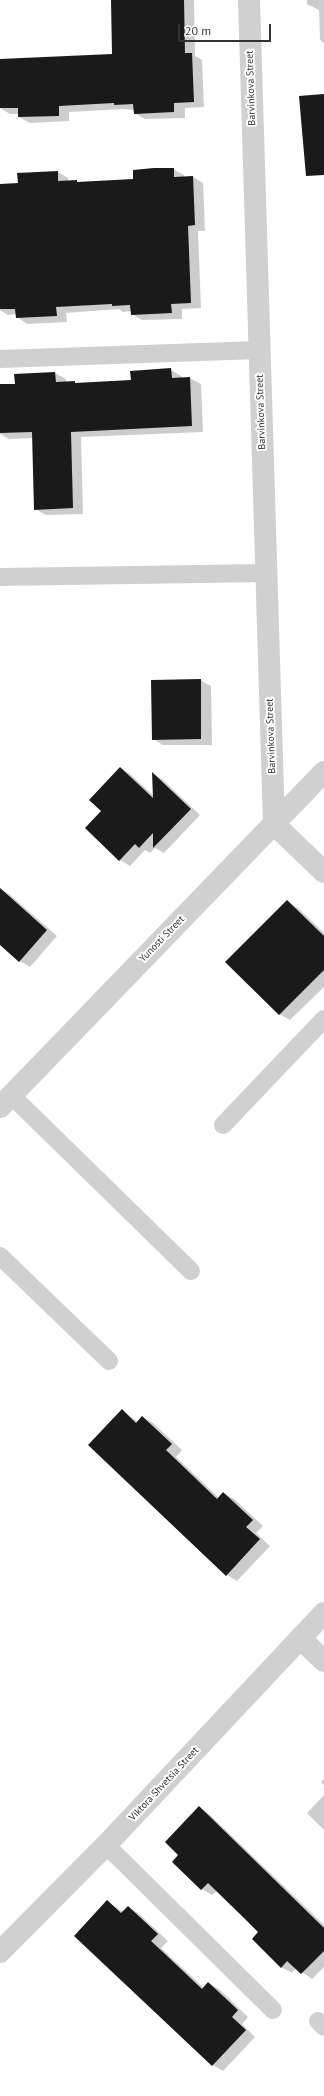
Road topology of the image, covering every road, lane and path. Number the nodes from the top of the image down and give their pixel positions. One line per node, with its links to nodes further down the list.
1 (249, 0): 2 (street, Barvinkova Street)
2 (259, 350): 3 (lane); 4 (street, Barvinkova Street)
3 (0, 359)
4 (266, 573): 5 (lane); 7 (street, Barvinkova Street)
5 (0, 577)
6 (324, 772): 7 (street, Yunosti Street)
7 (274, 824): 8 (street); 10 (street, Yunosti Street)
8 (324, 872)
9 (324, 1019): 11 (lane)
10 (5, 1101): 13 (lane)
11 (223, 1125)
12 (0, 1256): 14 (lane)
13 (191, 1271)
14 (109, 1360)
15 (324, 1613): 16 (street, Viktora Shvetsia Street)
16 (300, 1638): 17 (street); 18 (street, Viktora Shvetsia Street)
17 (324, 1661)
18 (106, 1845): 19 (street, Viktora Shvetsia Street); 20 (lane)
19 (0, 1952)
20 (273, 2010)

